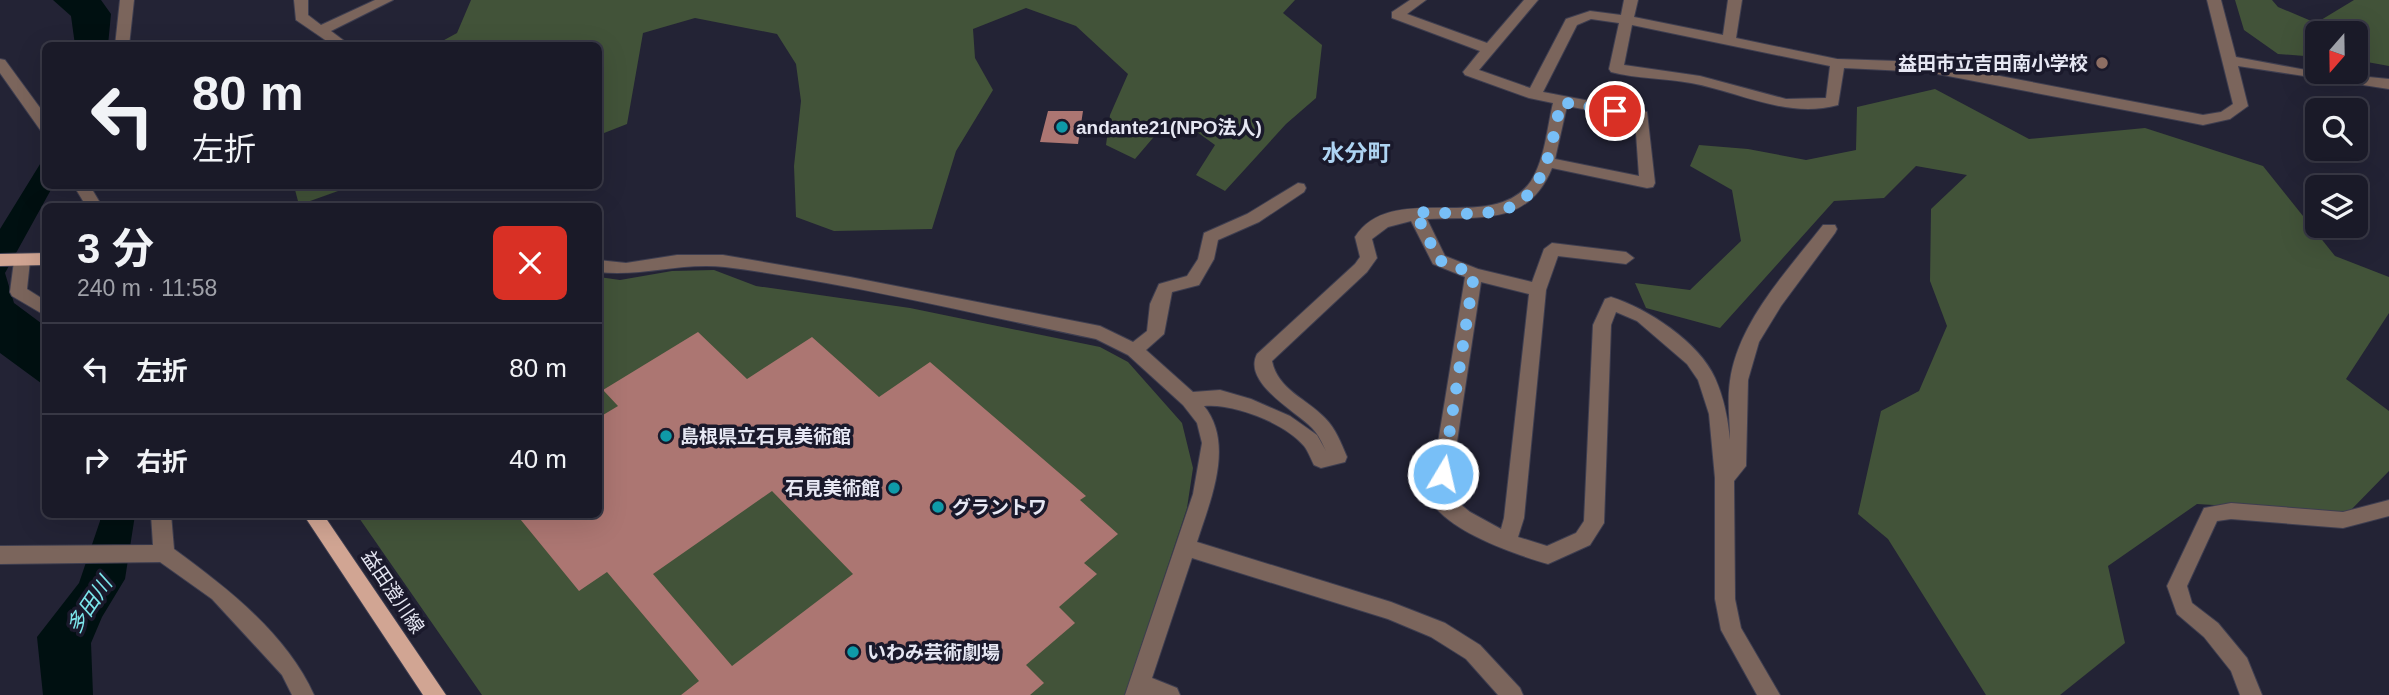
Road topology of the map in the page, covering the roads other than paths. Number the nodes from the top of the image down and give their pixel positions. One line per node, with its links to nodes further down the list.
1 (127, 0): 12 (street)
2 (301, 0): 10 (street)
3 (386, 0): 10 (street)
4 (1419, 0): 14 (street)
5 (1531, 0): 14 (street)
6 (1631, 0): 9 (street)
7 (1735, 0): 11 (street)
8 (2214, 0): 15 (street)
9 (1626, 20): 11 (street); 17 (street); 19 (street)
10 (321, 30): 13 (street)
11 (1729, 41): 17 (street)
12 (122, 42)
13 (338, 42)
14 (1489, 49): 19 (street)
15 (2231, 60): 17 (street); 18 (street)
16 (0, 62): 21 (street)
17 (1837, 63)
18 (2389, 84)
19 (1534, 95): 20 (street)
20 (1561, 102): 22 (street); 22 (street)
21 (42, 122)
22 (1546, 162): 24 (street)
23 (1298, 188): 34 (street)
24 (1415, 212): 31 (street); 35 (street)
25 (1829, 229): 36 (street)
26 (1626, 258): 32 (street)
27 (42, 259): 29 (main road)
28 (0, 260): 29 (main road)
29 (22, 261): 33 (street)
30 (602, 266): 34 (street)
31 (1474, 274): 32 (street); 40 (street)
32 (1538, 290): 40 (street)
33 (42, 307)
34 (1134, 350): 35 (street)
35 (1189, 400): 41 (street)
36 (1724, 478): 40 (street); 49 (street)
37 (2389, 508): 50 (street)
38 (161, 518): 42 (street)
39 (315, 518): 46 (main road, 益田澄川線)
40 (1507, 541)
41 (1184, 547): 44 (street); 48 (street)
42 (164, 553): 43 (street); 45 (street)
43 (0, 555)
44 (1137, 689): 47 (street)
45 (303, 695)
46 (435, 695)
47 (1168, 695)
48 (1512, 695)
49 (1769, 695)
50 (2251, 695)

